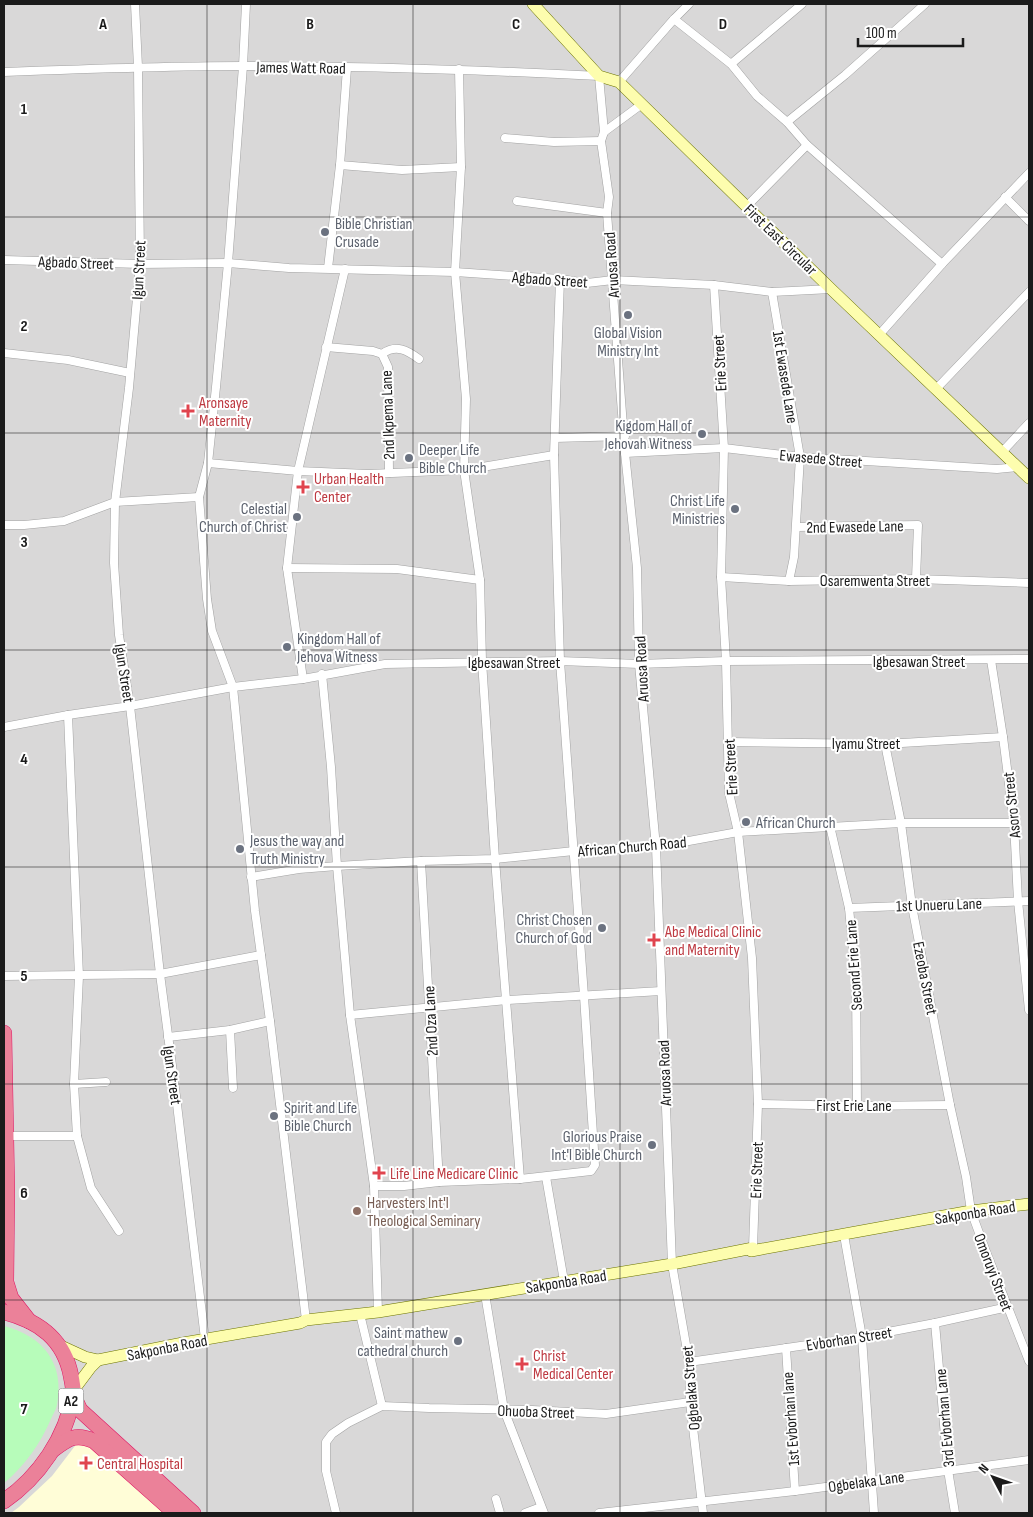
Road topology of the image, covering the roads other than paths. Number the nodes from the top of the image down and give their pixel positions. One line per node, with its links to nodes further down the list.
1 (135, 4): 10 (street, Igun Street)
2 (246, 4): 9 (street)
3 (533, 4): 14 (main road)
4 (689, 4): 7 (street)
5 (802, 4): 8 (street)
6 (925, 4): 17 (street)
7 (674, 19): 8 (street); 15 (street)
8 (731, 64): 17 (street)
9 (243, 66): 10 (street, James Watt Road); 11 (street, James Watt Road); 31 (street)
10 (138, 68): 13 (street, James Watt Road); 32 (street, Igun Street)
11 (347, 68): 12 (street, James Watt Road); 22 (street)
12 (459, 69): 14 (street, James Watt Road); 23 (street)
13 (4, 72)
14 (599, 76): 15 (main road, First East Circular); 18 (street, Aruosa Road)
15 (619, 82): 16 (main road, First East Circular)
16 (642, 104): 18 (street); 27 (main road, First East Circular)
17 (787, 122): 21 (street)
18 (604, 132): 20 (street, Aruosa Road)
19 (504, 138): 20 (street)
20 (601, 141): 28 (street, Aruosa Road)
21 (807, 145): 27 (street); 33 (street)
22 (340, 164): 23 (street); 34 (street)
23 (461, 167): 36 (street)
24 (1029, 173): 25 (street)
25 (1005, 197): 29 (street); 33 (street)
26 (518, 201): 28 (street)
27 (747, 206): 40 (main road, First East Circular)
28 (607, 213): 38 (street, Aruosa Road)
29 (1029, 221)
30 (4, 260): 32 (street, Agbado Street)
31 (228, 263): 32 (street, Agbado Street); 34 (street, Agbado Street); 58 (street)
32 (140, 264): 48 (street, Igun Street)
33 (942, 264): 43 (street)
34 (328, 268): 35 (street, Agbado Street)
35 (345, 269): 36 (street, Agbado Street); 44 (street)
36 (455, 272): 37 (street, Agbado Street); 60 (street)
37 (560, 279): 38 (street, Agbado Street); 52 (street)
38 (613, 280): 39 (street, Agbado Street); 51 (street, Aruosa Road)
39 (714, 285): 41 (street, Agbado Street); 53 (street, Erie Street)
40 (832, 289): 41 (street, Agbado Street); 43 (main road, First East Circular)
41 (772, 292): 57 (street, 1st Ewasede Lane)
42 (1029, 292): 49 (street)
43 (879, 335): 49 (main road, First East Circular)
44 (326, 347): 46 (street, 2nd Ikpema Lane); 61 (street)
45 (4, 354): 48 (street)
46 (382, 354): 47 (street); 62 (street, 2nd Ikpema Lane)
47 (419, 359)
48 (130, 373): 65 (street, Igun Street)
49 (937, 388): 54 (main road, First East Circular)
50 (1029, 423): 54 (street)
51 (625, 436): 52 (street); 55 (street, Aruosa Road)
52 (555, 438): 56 (street)
53 (724, 448): 55 (street, Ewasede Street); 57 (street, Ewasede Street); 69 (street, Erie Street)
54 (1003, 451): 59 (main road, First East Circular)
55 (625, 453): 79 (street, Aruosa Road)
56 (554, 455): 60 (street); 77 (street)
57 (800, 457): 59 (street, Ewasede Street); 67 (street, 1st Ewasede Lane)
58 (208, 462): 61 (street); 64 (street)
59 (1018, 467): 63 (main road, First East Circular)
60 (464, 470): 62 (street); 71 (street)
61 (298, 471): 62 (street); 68 (street)
62 (389, 473)
63 (1029, 478)
64 (199, 497): 65 (street); 82 (street)
65 (115, 502): 66 (street); 83 (street, Igun Street)
66 (4, 525)
67 (797, 527): 70 (street, 2nd Ewasede Lane); 72 (street, 1st Ewasede Lane)
68 (287, 568): 71 (street); 81 (street)
69 (721, 576): 72 (street, Osaremwenta Street); 78 (street, Erie Street)
70 (916, 579): 72 (street, Osaremwenta Street); 73 (street, Osaremwenta Street)
71 (480, 580): 76 (street)
72 (790, 581)
73 (1029, 583)
74 (1029, 659): 75 (street, Igbesawan Street)
75 (991, 660): 78 (street, Igbesawan Street); 86 (street, Asoro Street)
76 (482, 661): 77 (street, Igbesawan Street); 80 (street, Igbesawan Street); 95 (street)
77 (560, 661): 79 (street, Igbesawan Street); 94 (street)
78 (726, 662): 79 (street, Igbesawan Street); 87 (street, Erie Street)
79 (639, 664): 93 (street, Aruosa Road)
80 (322, 674): 81 (street, Igbesawan Street); 97 (street)
81 (304, 679): 82 (street, Igbesawan Street)
82 (233, 687): 83 (street, Igbesawan Street); 98 (street)
83 (130, 706): 84 (street, Igbesawan Street); 104 (street, Igun Street)
84 (68, 715): 85 (street, Igbesawan Street); 106 (street)
85 (4, 727)
86 (1003, 737): 88 (street, Iyamu Street); 90 (street, Asoro Street)
87 (729, 742): 88 (street, Iyamu Street); 92 (street, Erie Street)
88 (885, 744): 89 (street, Ezeoba Street)
89 (901, 823): 90 (street, African Church Road); 91 (street, African Church Road); 101 (street, Ezeoba Street)
90 (1014, 823): 99 (street, Asoro Street)
91 (830, 826): 92 (street, African Church Road); 102 (street, Second Erie Lane)
92 (738, 832): 93 (street, African Church Road); 121 (street, Erie Street)
93 (656, 847): 94 (street, African Church Road); 108 (street, Aruosa Road)
94 (574, 851): 95 (street, African Church Road); 109 (street)
95 (495, 858): 96 (street, African Church Road); 110 (street)
96 (420, 860): 97 (street, African Church Road); 111 (street, 2nd Oza Lane)
97 (337, 866): 98 (street, African Church Road); 113 (street)
98 (251, 877): 103 (street)
99 (1018, 901): 100 (street, 1st Unueru Lane); 101 (street, 1st Unueru Lane); 107 (street, Asoro Street)
100 (1029, 901)
101 (912, 906): 102 (street, 1st Unueru Lane); 122 (street, Ezeoba Street)
102 (849, 908): 123 (street, Second Erie Lane)
103 (261, 955): 104 (street); 114 (street)
104 (160, 974): 106 (street); 117 (street, Igun Street)
105 (4, 976): 106 (street)
106 (79, 976): 119 (street)
107 (1028, 978): 112 (street, Asoro Street)
108 (661, 991): 109 (street); 135 (street, Aruosa Road)
109 (584, 996): 110 (street); 126 (street)
110 (507, 1000): 111 (street); 127 (street)
111 (429, 1008): 113 (street); 128 (street, 2nd Oza Lane)
112 (1029, 1010)
113 (350, 1015): 129 (street)
114 (270, 1021): 115 (street); 142 (street)
115 (230, 1030): 117 (street); 120 (street)
116 (4, 1033): 124 (highway, A2)
117 (168, 1037): 146 (street, Igun Street)
118 (106, 1082): 119 (street)
119 (74, 1084): 125 (street)
120 (233, 1088)
121 (758, 1104): 123 (street, First Erie Lane); 134 (street, Erie Street)
122 (950, 1105): 123 (street, First Erie Lane); 131 (street, Ezeoba Street)
123 (857, 1106)
124 (5, 1136): 125 (street); 143 (highway, A2)
125 (77, 1136): 132 (street)
126 (546, 1177): 127 (street); 136 (street)
127 (520, 1179): 128 (street)
128 (439, 1182): 129 (street)
129 (374, 1186): 140 (street)
130 (1029, 1204): 131 (main road, Sakponba Road)
131 (971, 1211): 133 (main road, Sakponba Road); 138 (street, Omoruyi Street)
132 (119, 1231)
133 (844, 1235): 134 (main road, Sakponba Road); 145 (street)
134 (753, 1248): 135 (main road, Sakponba Road)
135 (672, 1264): 136 (main road, Sakponba Road); 151 (street, Ogbelaka Street)
136 (564, 1281): 137 (main road, Sakponba Road)
137 (485, 1294): 140 (main road, Sakponba Road); 155 (street)
138 (1008, 1307): 144 (street, Evborhan Street); 150 (street, Omoruyi Street)
139 (4, 1312): 143 (highway, A2)
140 (378, 1312): 141 (main road, Sakponba Road)
141 (360, 1314): 142 (main road, Sakponba Road); 154 (street)
142 (306, 1320): 146 (main road, Sakponba Road)
143 (29, 1321): 147 (highway, A2)
144 (935, 1323): 145 (street, Evborhan Street); 158 (street, 3rd Evborhan Lane)
145 (862, 1337): 148 (street, Evborhan Street); 159 (street)
146 (205, 1339): 149 (main road, Sakponba Road)
147 (61, 1346): 149 (main road, Sakponba Road); 152 (highway, A2)
148 (786, 1348): 151 (street, Evborhan Street); 160 (street, 1st Evborhan lane)
149 (98, 1360): 152 (main road)
150 (1029, 1361)
151 (689, 1362): 153 (street, Ogbelaka Street)
152 (73, 1393): 156 (highway, A2); 166 (highway, A2)
153 (690, 1402): 155 (street, Ohuoba Street); 163 (street, Ogbelaka Street)
154 (382, 1406): 155 (street, Ohuoba Street); 167 (street, Ohuoba Street)
155 (504, 1410): 164 (street)
156 (51, 1452): 162 (highway, A2); 165 (highway, A2)
157 (1029, 1460): 158 (street, Ogbelaka Lane)
158 (948, 1470): 159 (street, Ogbelaka Lane); 173 (street, 3rd Evborhan Lane)
159 (871, 1480): 160 (street, Ogbelaka Lane); 172 (street)
160 (795, 1490): 163 (street, Ogbelaka Lane)
161 (496, 1499): 168 (street)
162 (4, 1501)
163 (702, 1502): 170 (street, Ogbelaka Lane); 171 (street, Ogbelaka Street)
164 (542, 1510): 169 (street)
165 (175, 1513)
166 (193, 1513)
167 (336, 1513)
168 (500, 1513)
169 (525, 1513)
170 (599, 1513)
171 (703, 1513)
172 (874, 1513)
173 (955, 1513)

